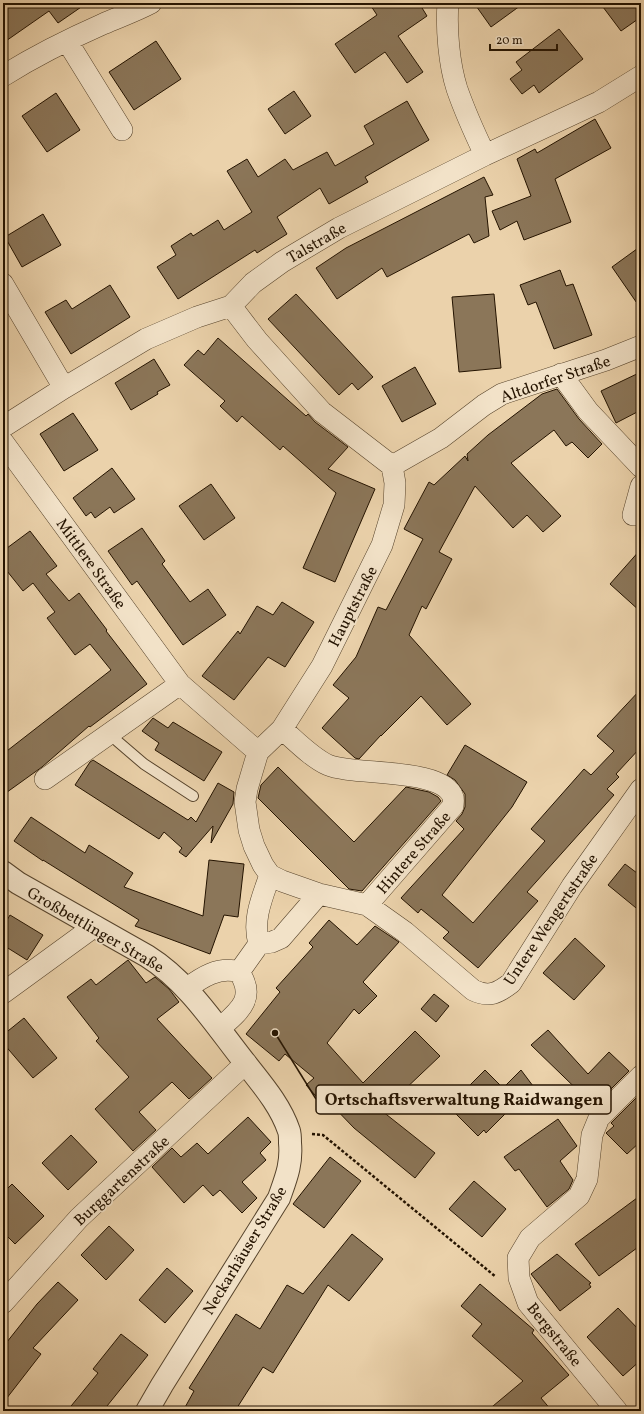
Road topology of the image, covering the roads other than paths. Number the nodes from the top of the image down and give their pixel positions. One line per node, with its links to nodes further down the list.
1 (151, 3): 3 (street)
2 (448, 3): 7 (street)
3 (67, 42): 4 (street); 6 (street)
4 (3, 76)
5 (641, 76): 7 (street, Talstraße)
6 (122, 130)
7 (485, 155): 9 (street, Talstraße)
8 (3, 284): 12 (street)
9 (231, 306): 12 (street, Talstraße); 15 (street)
10 (641, 346): 11 (street, Altdorfer Straße)
11 (561, 374): 15 (street, Altdorfer Straße); 16 (street)
12 (64, 388): 13 (street, Talstraße)
13 (3, 426)
14 (3, 442): 19 (street, Mittlere Straße)
15 (392, 466): 20 (street, Hauptstraße)
16 (641, 467)
17 (641, 486): 18 (street)
18 (633, 515)
19 (180, 684): 21 (street); 22 (street, Mittlere Straße)
20 (282, 728): 22 (street, Hauptstraße); 29 (street, Hintere Straße)
21 (110, 734): 23 (street); 25 (lane)
22 (258, 752): 27 (street, Hauptstraße)
23 (45, 779)
24 (641, 789): 29 (street, Untere Wengertstraße)
25 (193, 796)
26 (3, 872): 30 (street, Großbettlinger Straße)
27 (270, 875): 28 (street, Untere Wengertstraße); 31 (street)
28 (319, 894): 29 (street, Untere Wengertstraße); 31 (street)
29 (368, 905)
30 (96, 926): 33 (street, Großbettlinger Straße); 34 (street)
31 (259, 944): 32 (street)
32 (239, 972): 33 (street); 35 (street)
33 (186, 989): 35 (street, Großbettlinger Straße)
34 (3, 993)
35 (219, 1029): 36 (street, Großbettlinger Straße)
36 (246, 1063): 38 (street, Burggartenstraße); 39 (street, Neckarhäuser Straße)
37 (641, 1076): 40 (street, Bergstraße)
38 (3, 1303)
39 (147, 1411)
40 (617, 1411)

